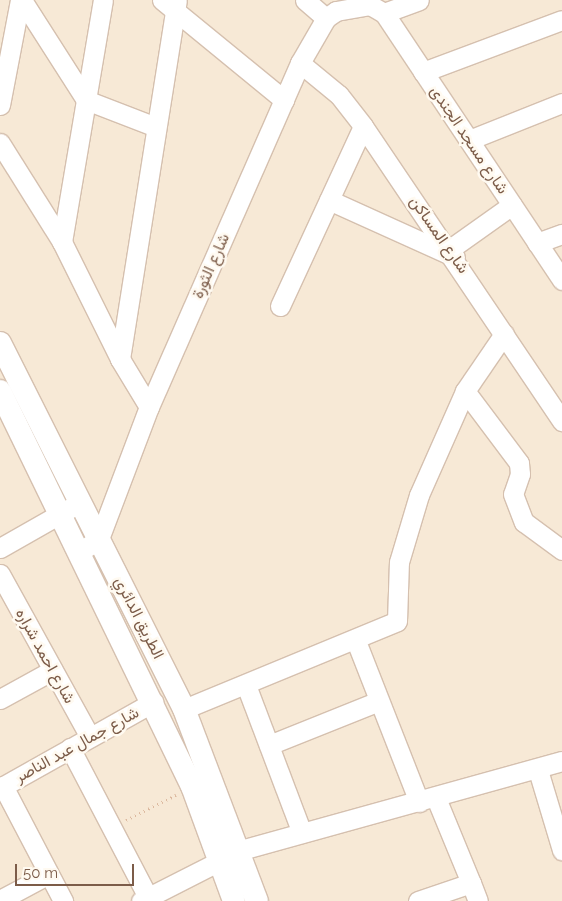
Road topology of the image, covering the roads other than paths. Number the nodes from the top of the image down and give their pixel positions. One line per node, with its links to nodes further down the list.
1 (21, 0): 11 (street); 14 (street)
2 (103, 0): 11 (street)
3 (305, 0): 7 (street)
4 (419, 0): 6 (street)
5 (171, 3): 12 (street); 16 (street)
6 (376, 6): 7 (street); 10 (street, شارع مسجد الجندى)
7 (326, 18): 9 (street, شارع الثورة)
8 (562, 20): 10 (street)
9 (300, 63): 12 (street, شارع الثورة); 15 (street, شارع المساكن)
10 (423, 72): 17 (street, شارع مسجد الجندى)
11 (86, 100): 16 (street); 22 (street)
12 (284, 100): 32 (street, شارع الثورة)
13 (562, 103): 17 (street)
14 (0, 106)
15 (362, 126): 19 (street); 24 (street, شارع المساكن)
16 (156, 127): 29 (street)
17 (468, 140): 20 (street, شارع مسجد الجندى)
18 (0, 144): 22 (street)
19 (330, 200): 24 (street); 26 (street)
20 (512, 205): 23 (street, شارع مسجد الجندى); 24 (street)
21 (562, 234): 23 (street)
22 (62, 242): 29 (street)
23 (537, 243): 25 (street, شارع مسجد الجندى)
24 (453, 253): 27 (street, شارع المساكن)
25 (562, 280)
26 (280, 306)
27 (504, 334): 31 (street); 33 (street, شارع المساكن)
28 (0, 343): 34 (street, الطريق الدائري)
29 (120, 359): 32 (street)
30 (0, 391): 35 (street, الطريق الدائري)
31 (465, 391): 38 (street); 41 (street)
32 (149, 407): 36 (street, شارع الثورة)
33 (562, 421)
34 (81, 502): 35 (street); 36 (street, الطريق الدائري)
35 (59, 515): 37 (street); 39 (street, الطريق الدائري)
36 (99, 539): 39 (street); 47 (street, الطريق الدائري)
37 (0, 548)
38 (562, 550)
39 (78, 553): 46 (street, الطريق الدائري)
40 (0, 574): 42 (street, شارع احمد شراره)
41 (356, 641): 43 (street); 45 (street)
42 (53, 670): 44 (street); 48 (street, شارع احمد شراره)
43 (246, 686): 47 (street); 49 (street)
44 (0, 699)
45 (379, 701): 49 (street); 54 (street)
46 (153, 702): 48 (street, شارع جمال عبد الناصر); 57 (street, الطريق الدائري)
47 (184, 709): 57 (street, الطريق الدائري)
48 (90, 738): 50 (street, شارع جمال عبد الناصر)
49 (269, 745): 55 (street)
50 (70, 748): 53 (street, شارع جمال عبد الناصر); 60 (street)
51 (562, 760): 52 (street)
52 (538, 770): 54 (street); 56 (street)
53 (2, 787): 58 (street)
54 (427, 800): 55 (street); 59 (street)
55 (302, 833): 57 (street)
56 (562, 850)
57 (231, 855): 60 (street); 63 (street, الطريق الدائري); 64 (street, الطريق الدائري)
58 (49, 874): 61 (street); 62 (street)
59 (471, 883): 65 (street); 66 (street)
60 (145, 899)
61 (0, 900)
62 (63, 901)
63 (234, 901)
64 (257, 901)
65 (418, 901)
66 (478, 901)

